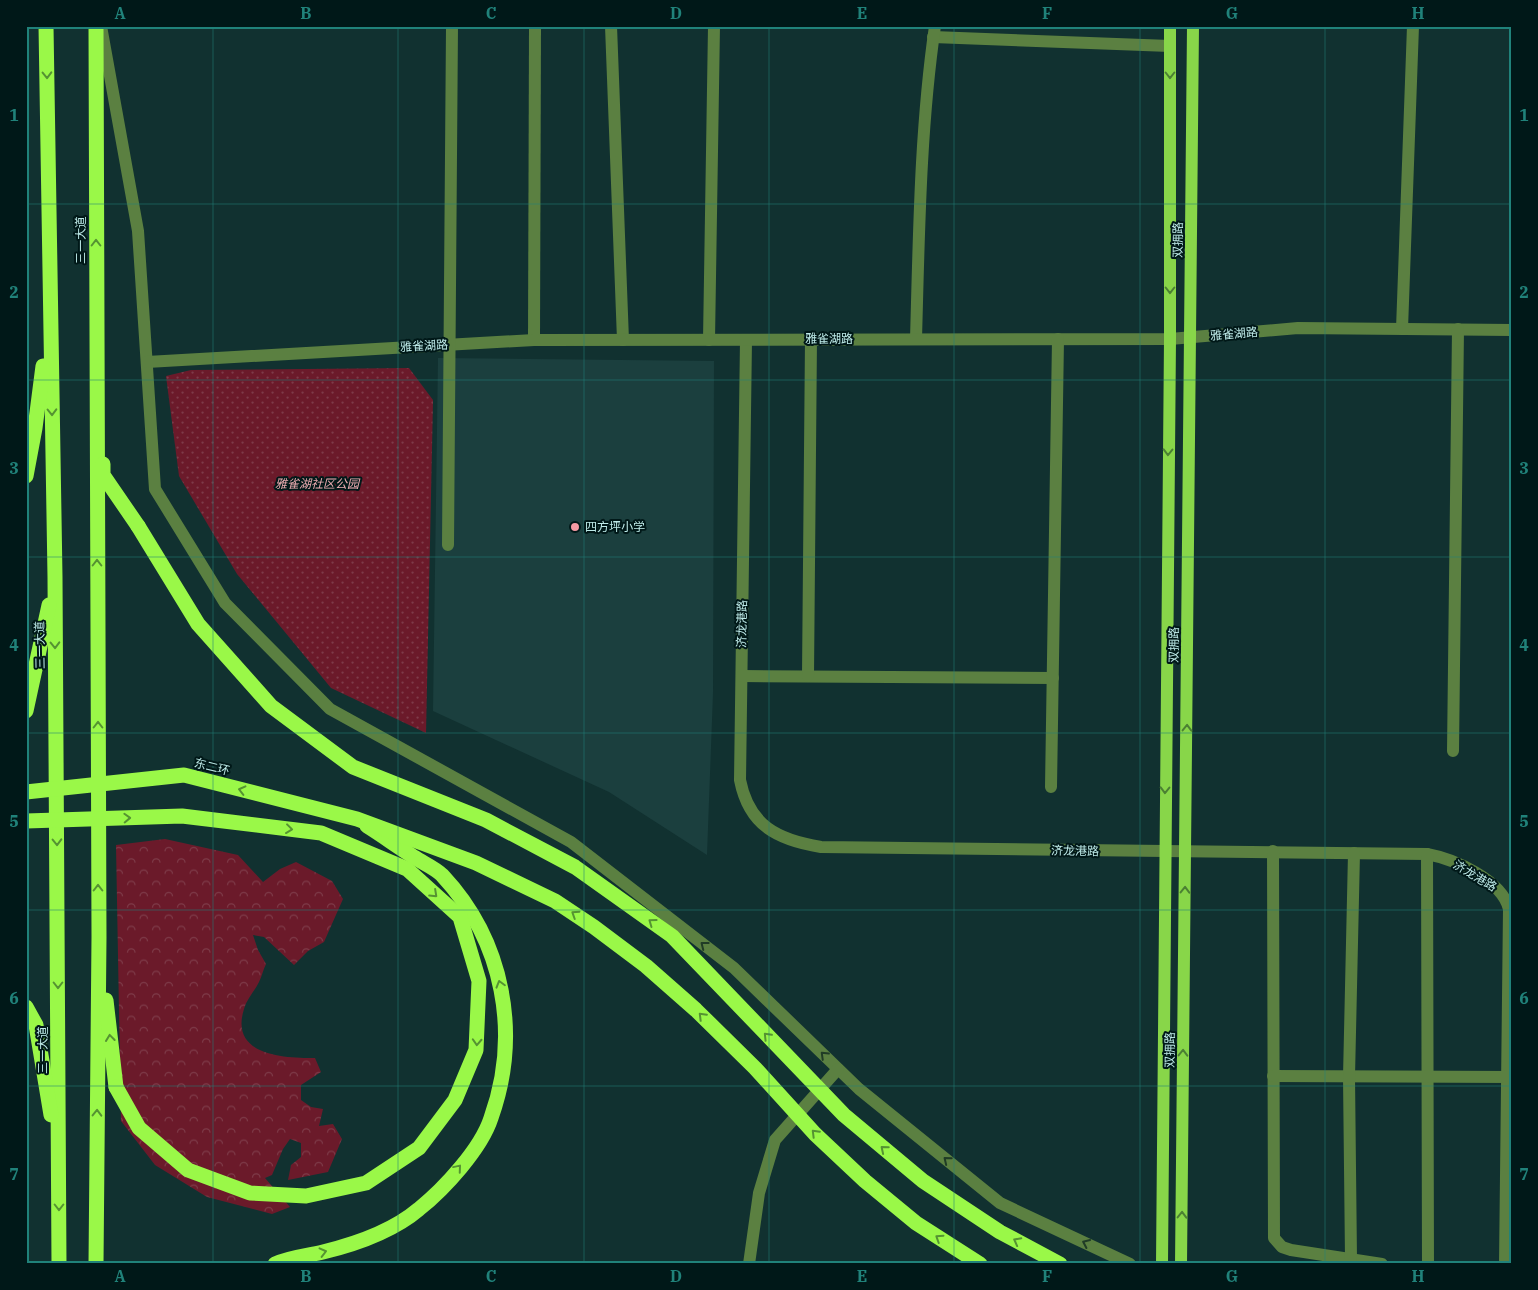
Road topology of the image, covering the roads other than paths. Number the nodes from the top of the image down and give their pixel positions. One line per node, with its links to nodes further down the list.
1 (46, 26): 14 (highway, 三一大道, one-way to 14)
2 (96, 26): 13 (highway, 三一大道, one-way to 2)
3 (101, 26): 28 (street)
4 (452, 26): 27 (street)
5 (535, 26): 23 (street)
6 (611, 26): 24 (street)
7 (714, 26): 25 (street)
8 (1170, 26): 12 (main road, 双拥路)
9 (1193, 26): 18 (main road, 双拥路)
10 (1412, 26): 15 (street)
11 (934, 32): 12 (street); 20 (street)
12 (1170, 46): 22 (main road, 双拥路, one-way to 22)
13 (96, 274): 46 (highway, 三一大道, one-way to 13); 60 (highway, one-way to 13, bridge)
14 (50, 310): 29 (highway); 31 (highway, 三一大道, one-way to 31)
15 (1402, 329): 16 (street, 雅雀湖路); 18 (street, 雅雀湖路)
16 (1458, 329): 17 (street, 雅雀湖路); 36 (street)
17 (1512, 330)
18 (1190, 338): 22 (street, 雅雀湖路); 43 (main road, 双拥路, one-way to 18)
19 (811, 339): 20 (street, 雅雀湖路); 26 (street, 雅雀湖路); 33 (street)
20 (916, 339): 21 (street, 雅雀湖路)
21 (1058, 339): 22 (street, 雅雀湖路); 34 (street)
22 (1170, 339): 42 (main road, 双拥路, one-way to 42)
23 (534, 340): 24 (street, 雅雀湖路); 27 (street, 雅雀湖路)
24 (623, 340): 25 (street, 雅雀湖路)
25 (709, 340): 26 (street, 雅雀湖路)
26 (746, 340): 32 (street, 济龙港路)
27 (450, 344): 28 (street, 雅雀湖路); 30 (street)
28 (146, 362): 48 (street, one-way to 28)
29 (26, 476)
30 (448, 545)
31 (55, 577): 35 (highway); 53 (highway, 三一大道, one-way to 53)
32 (742, 676): 33 (street); 42 (street, 济龙港路)
33 (808, 676): 34 (street)
34 (1053, 678): 37 (street)
35 (26, 711)
36 (1453, 751)
37 (1051, 787)
38 (26, 792): 39 (highway, 东二环, one-way to 38, bridge)
39 (357, 819): 57 (highway, one-way to 39, bridge); 59 (highway, one-way to 39, bridge)
40 (26, 821): 46 (highway, one-way to 46, bridge)
41 (1273, 851): 43 (street, 济龙港路); 44 (street, 济龙港路); 49 (street)
42 (1164, 852): 43 (street, 济龙港路); 62 (main road, 双拥路)
43 (1186, 852): 63 (main road, 双拥路, one-way to 43)
44 (1354, 853): 45 (street, 济龙港路); 50 (street)
45 (1427, 854): 51 (street, 济龙港路); 52 (street)
46 (98, 937): 56 (highway, 三一大道, one-way to 46)
47 (26, 1007): 53 (highway)
48 (838, 1069): 58 (street); 61 (street, one-way to 48)
49 (1272, 1076): 50 (street); 54 (street)
50 (1349, 1077): 52 (street); 54 (street)
51 (1510, 1077): 52 (street); 66 (street, 济龙港路)
52 (1428, 1078): 65 (street)
53 (58, 1158): 55 (highway, 三一大道, one-way to 55)
54 (1351, 1259): 64 (street)
55 (59, 1264)
56 (96, 1264)
57 (275, 1264)
58 (749, 1264)
59 (980, 1264)
60 (1060, 1264)
61 (1130, 1264)
62 (1162, 1264)
63 (1181, 1264)
64 (1382, 1264)
65 (1428, 1264)
66 (1505, 1264)

